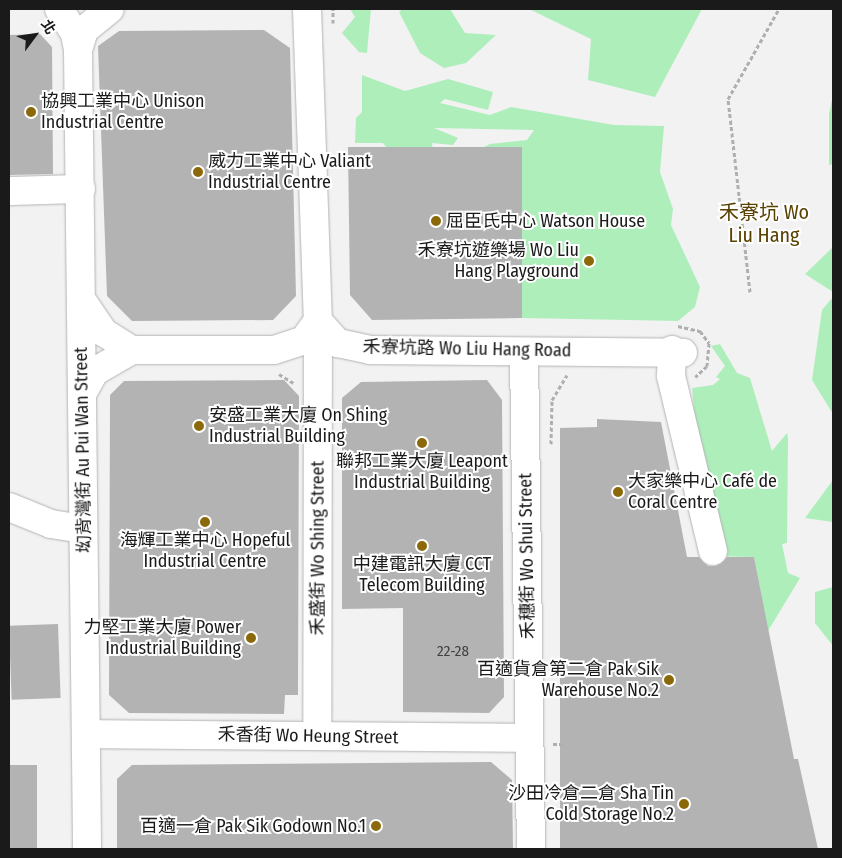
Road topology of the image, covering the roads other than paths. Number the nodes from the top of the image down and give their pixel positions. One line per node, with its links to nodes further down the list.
1 (59, 9): 4 (street)
2 (110, 9): 4 (street)
3 (313, 16): 8 (street, 禾盛街 Wo Shing Street)
4 (78, 50): 5 (street, 㘭背灣街 Au Pui Wan Street)
5 (81, 189): 6 (street); 7 (street, 㘭背灣街 Au Pui Wan Street)
6 (9, 191)
7 (81, 299): 9 (street); 11 (street, 㘭背灣街 Au Pui Wan Street)
8 (318, 321): 9 (street); 10 (street, 禾寮坑路 Wo Liu Hang Road); 16 (street, 禾盛街 Wo Shing Street)
9 (132, 350): 11 (street)
10 (524, 352): 14 (street, 禾寮坑路 Wo Liu Hang Road); 17 (street, 禾穗街 Wo Shui Street)
11 (82, 394): 13 (street, 㘭背灣街 Au Pui Wan Street)
12 (9, 507): 13 (street)
13 (83, 529): 15 (street, 㘭背灣街 Au Pui Wan Street)
14 (713, 551)
15 (86, 734): 16 (street, 禾香街 Wo Heung Street); 18 (street, 㘭背灣街 Au Pui Wan Street)
16 (317, 736): 17 (street, 禾香街 Wo Heung Street)
17 (545, 742): 19 (street, 禾穗街 Wo Shui Street)
18 (87, 849)
19 (531, 849)

